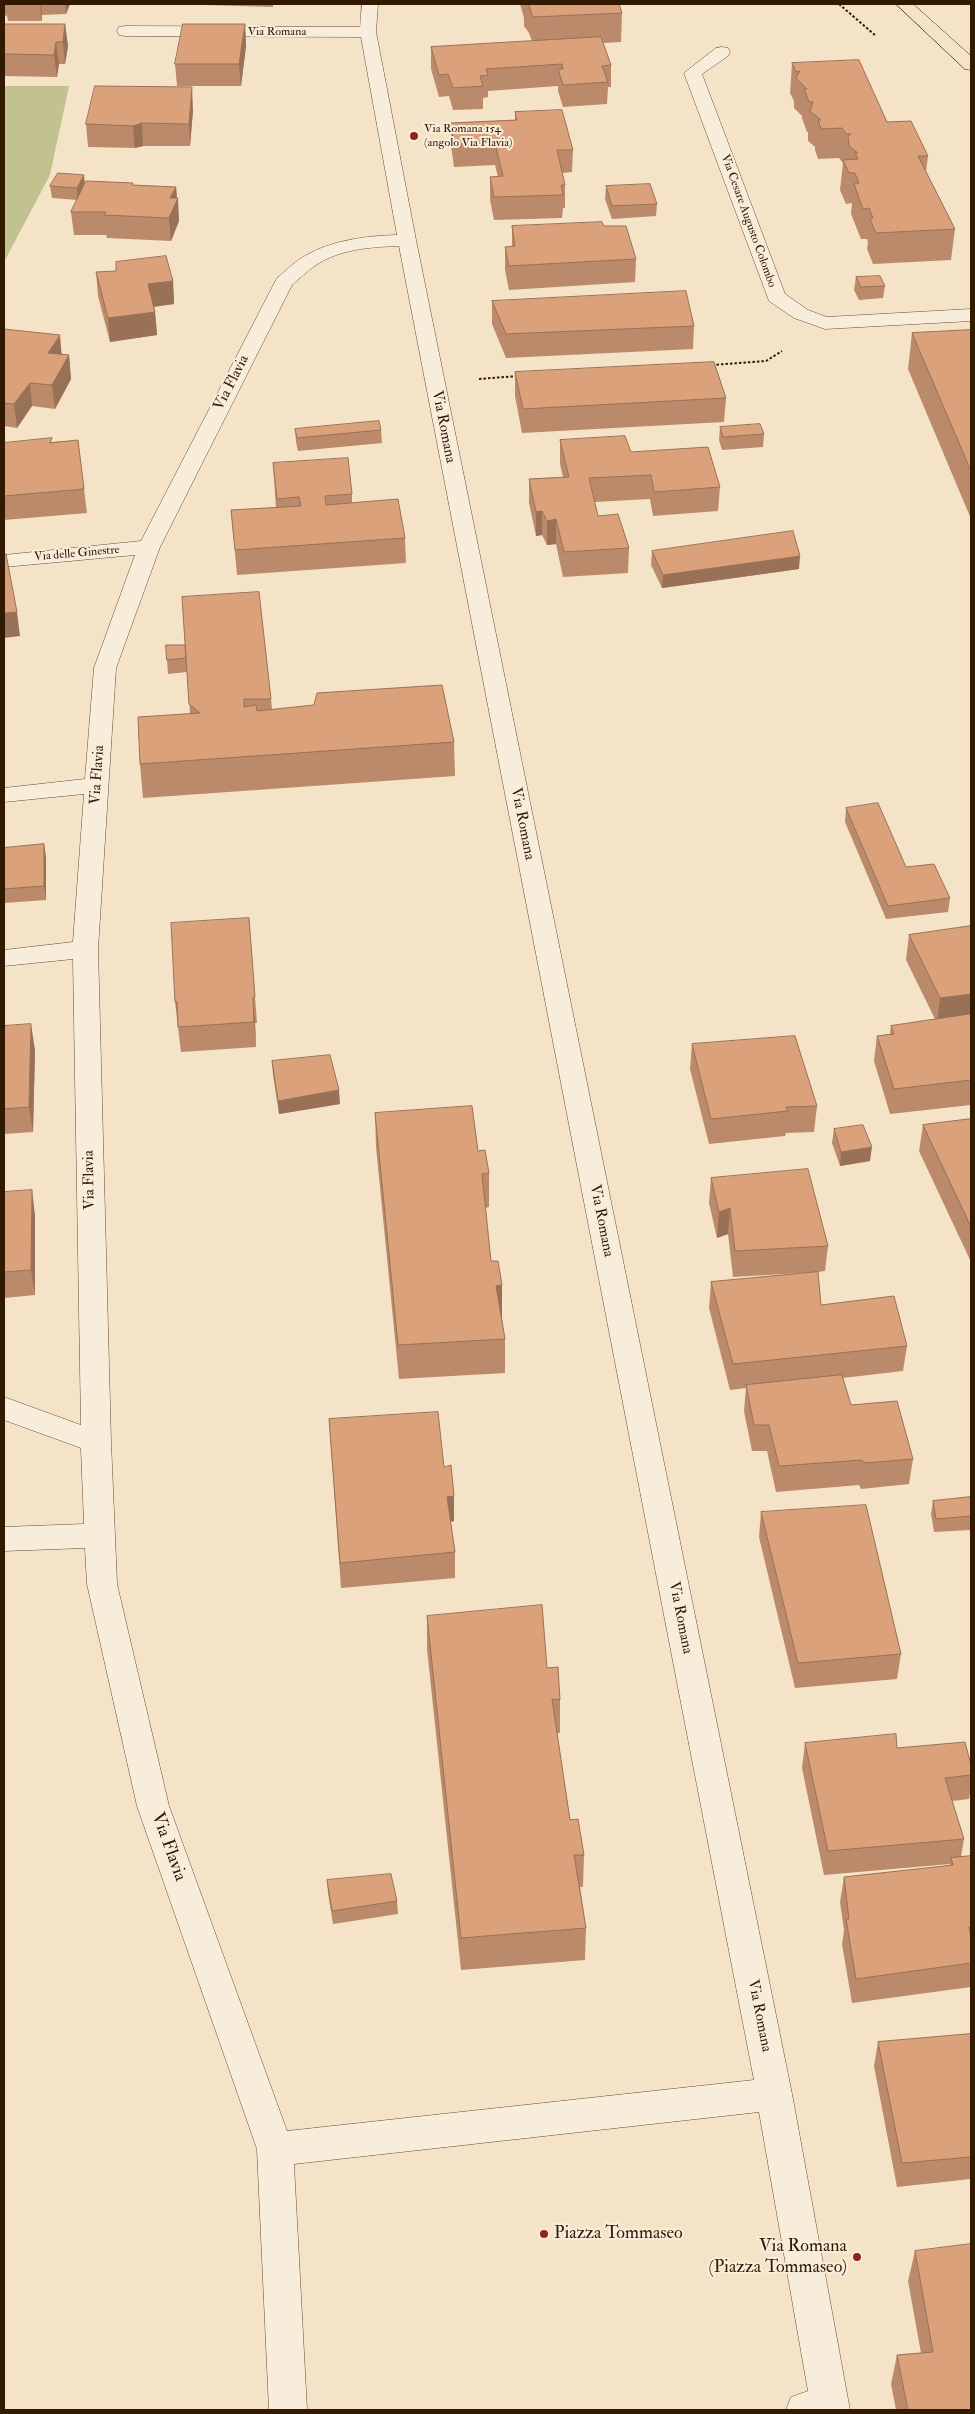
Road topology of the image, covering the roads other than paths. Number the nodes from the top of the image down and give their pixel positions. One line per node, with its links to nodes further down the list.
1 (370, 4): 4 (street, Via Romana)
2 (904, 4): 6 (main road)
3 (126, 31): 4 (street, Via Romana)
4 (368, 32): 7 (street, Via Romana)
5 (722, 52): 8 (street, Via Cesare Augusto Colombo)
6 (971, 65)
7 (407, 240): 9 (street, Via Flavia); 19 (street, Via Romana)
8 (971, 314)
9 (149, 547): 10 (street, Via delle Ginestre); 11 (street, Via Flavia)
10 (4, 560)
11 (98, 785): 12 (street); 13 (street, Via Flavia)
12 (4, 795)
13 (85, 948): 14 (street); 16 (street, Via Flavia)
14 (4, 958)
15 (4, 1408): 16 (street)
16 (96, 1442): 17 (street, Via Flavia)
17 (99, 1535): 18 (street); 20 (street, Via Flavia)
18 (4, 1539)
19 (774, 2094): 20 (street); 21 (street, Via Romana)
20 (275, 2149): 22 (street)
21 (823, 2409)
22 (288, 2410)

